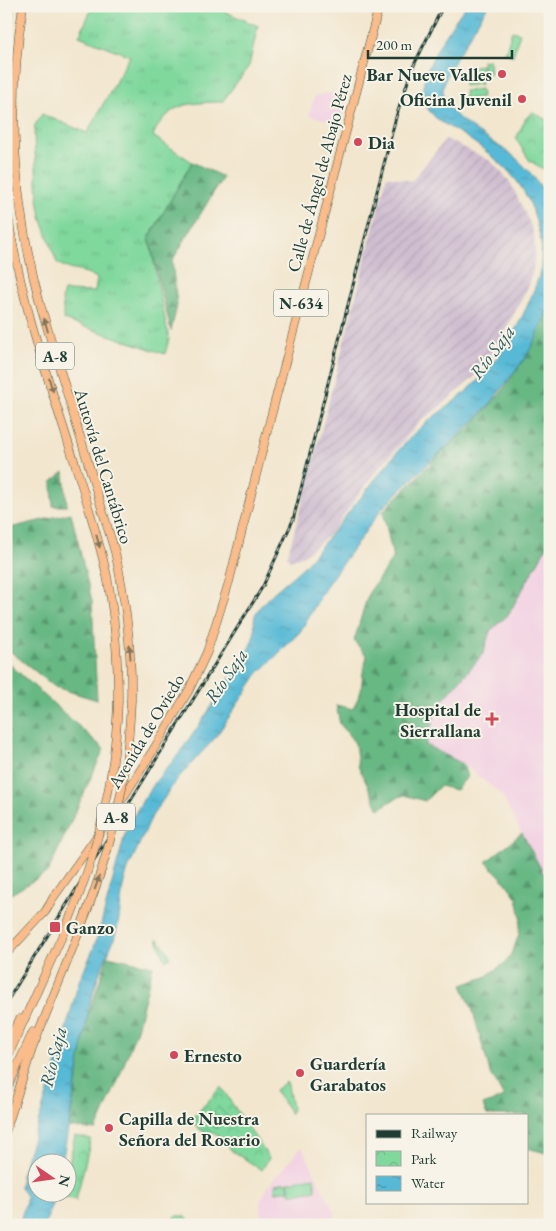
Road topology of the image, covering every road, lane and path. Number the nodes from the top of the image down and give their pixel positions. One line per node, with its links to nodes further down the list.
1 (9, 6): 4 (highway)
2 (23, 6): 8 (highway, Autovía del Cantábrico / A-8, one-way to 2, bridge)
3 (379, 6): 6 (highway, Calle de Ángel de Abajo Pérez / N-634)
4 (6, 29)
5 (6, 202): 7 (highway, Autovía del Cantábrico / A-8, one-way to 7, bridge)
6 (243, 522): 9 (highway, Avenida de Oviedo / N-634)
7 (68, 924): 10 (highway); 11 (highway, A-8)
8 (80, 929): 12 (highway, A-8); 13 (highway)
9 (6, 954)
10 (6, 1043)
11 (6, 1060)
12 (6, 1091)
13 (6, 1130)

